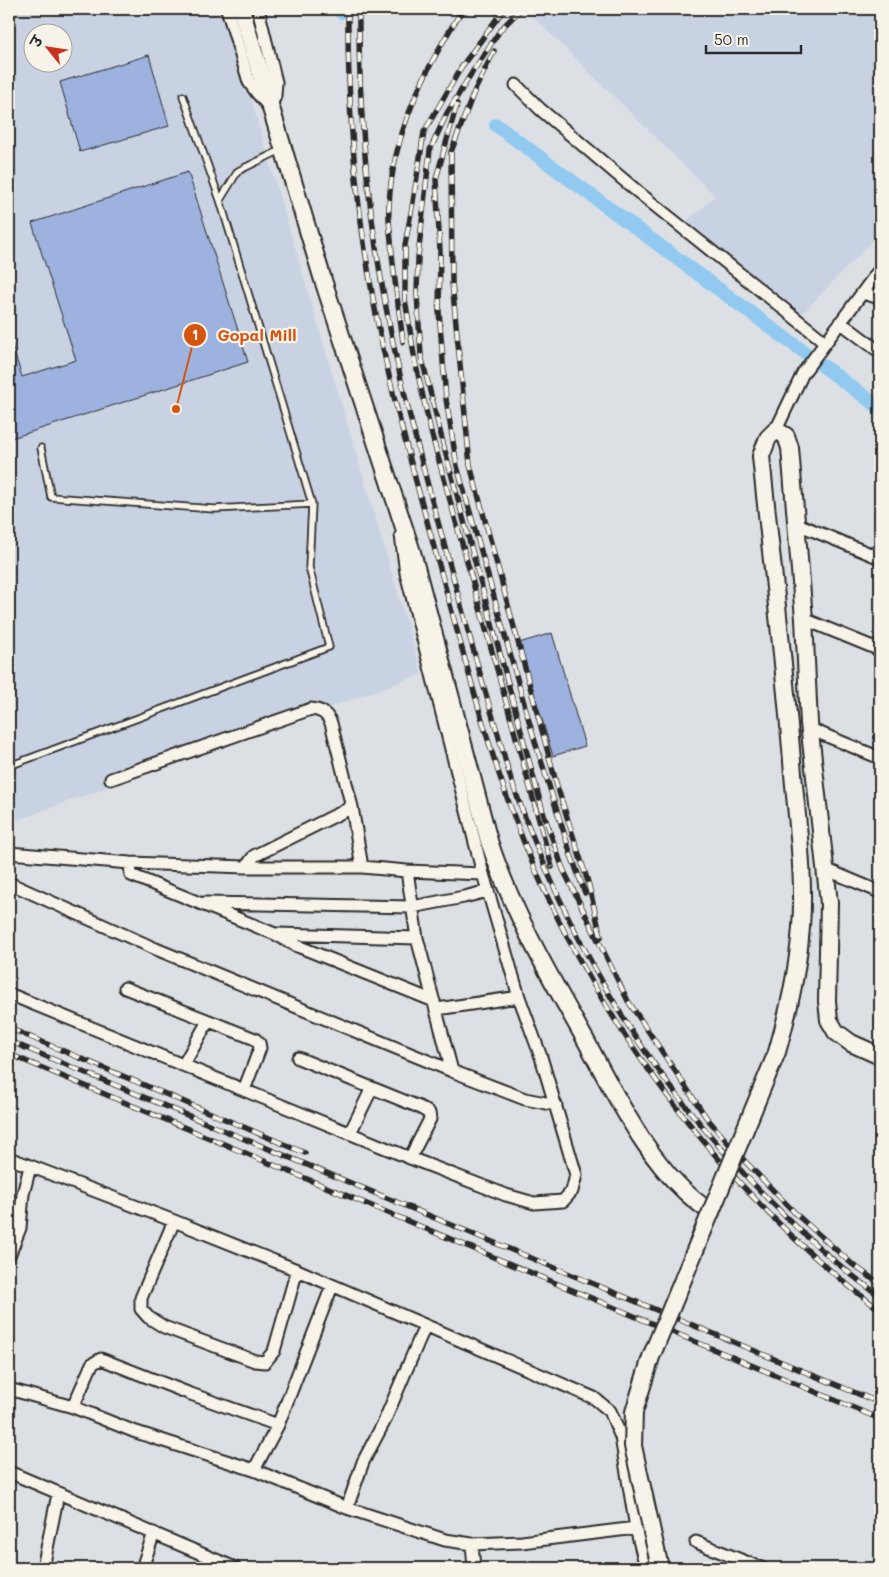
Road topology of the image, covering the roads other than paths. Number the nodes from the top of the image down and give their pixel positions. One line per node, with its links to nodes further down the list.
1 (227, 9): 6 (street)
2 (240, 9): 6 (street)
3 (258, 9): 6 (street)
4 (516, 85): 13 (street)
5 (183, 96): 8 (lane)
6 (268, 101): 7 (street)
7 (283, 149): 8 (lane); 18 (street)
8 (220, 200): 17 (lane)
9 (880, 269): 10 (street)
10 (862, 292): 11 (street); 12 (street)
11 (880, 298)
12 (840, 322): 13 (street); 14 (street)
13 (822, 347): 15 (street)
14 (880, 352)
15 (776, 430): 19 (street); 58 (street, bridge)
16 (41, 448): 17 (lane)
17 (312, 504): 25 (lane)
18 (399, 513): 34 (street); 58 (street)
19 (795, 523): 20 (street); 21 (street)
20 (880, 558)
21 (804, 619): 22 (street); 23 (street)
22 (880, 650)
23 (810, 728): 24 (street); 32 (street)
24 (880, 758)
25 (9, 766)
26 (111, 779): 27 (street)
27 (352, 807): 30 (street); 31 (street)
28 (9, 853): 29 (street)
29 (130, 863): 30 (street); 38 (street)
30 (246, 867): 31 (street)
31 (362, 867): 33 (street)
32 (825, 870): 37 (street); 47 (street)
33 (407, 871): 34 (street); 39 (street)
34 (483, 874): 36 (street)
35 (9, 884): 50 (street)
36 (488, 891): 39 (street); 44 (street)
37 (880, 892)
38 (198, 903): 39 (street); 40 (street)
39 (412, 907): 41 (street)
40 (275, 934): 41 (street); 45 (street)
41 (417, 938): 45 (street)
42 (126, 988): 46 (street)
43 (9, 994): 49 (street)
44 (519, 997): 45 (street); 53 (street)
45 (435, 1005): 50 (street)
46 (208, 1021): 49 (street); 52 (street)
47 (880, 1056)
48 (298, 1058): 51 (street)
49 (184, 1064): 52 (street)
50 (452, 1071): 53 (street)
51 (372, 1088): 54 (street); 56 (street)
52 (244, 1090): 54 (street)
53 (556, 1105): 56 (street)
54 (350, 1133): 56 (street)
55 (9, 1158): 57 (street)
56 (410, 1158)
57 (30, 1167): 59 (street); 60 (street)
58 (711, 1212): 80 (street, bridge)
59 (174, 1221): 61 (street); 61 (street)
60 (9, 1256)
61 (297, 1270): 62 (street)
62 (332, 1286): 63 (street); 66 (street)
63 (425, 1326): 70 (street); 71 (street)
64 (9, 1389): 65 (street)
65 (73, 1407): 66 (street); 67 (street)
66 (278, 1425): 67 (street)
67 (254, 1470): 70 (street)
68 (9, 1472): 69 (street)
69 (58, 1494): 72 (street); 75 (street)
70 (347, 1508): 74 (street)
71 (636, 1528): 74 (street); 79 (street)
72 (154, 1533): 76 (street); 77 (street)
73 (696, 1542): 81 (street)
74 (472, 1544): 78 (street)
75 (43, 1568)
76 (142, 1568)
77 (236, 1568)
78 (474, 1568)
79 (646, 1568)
80 (660, 1568)
81 (761, 1568)

